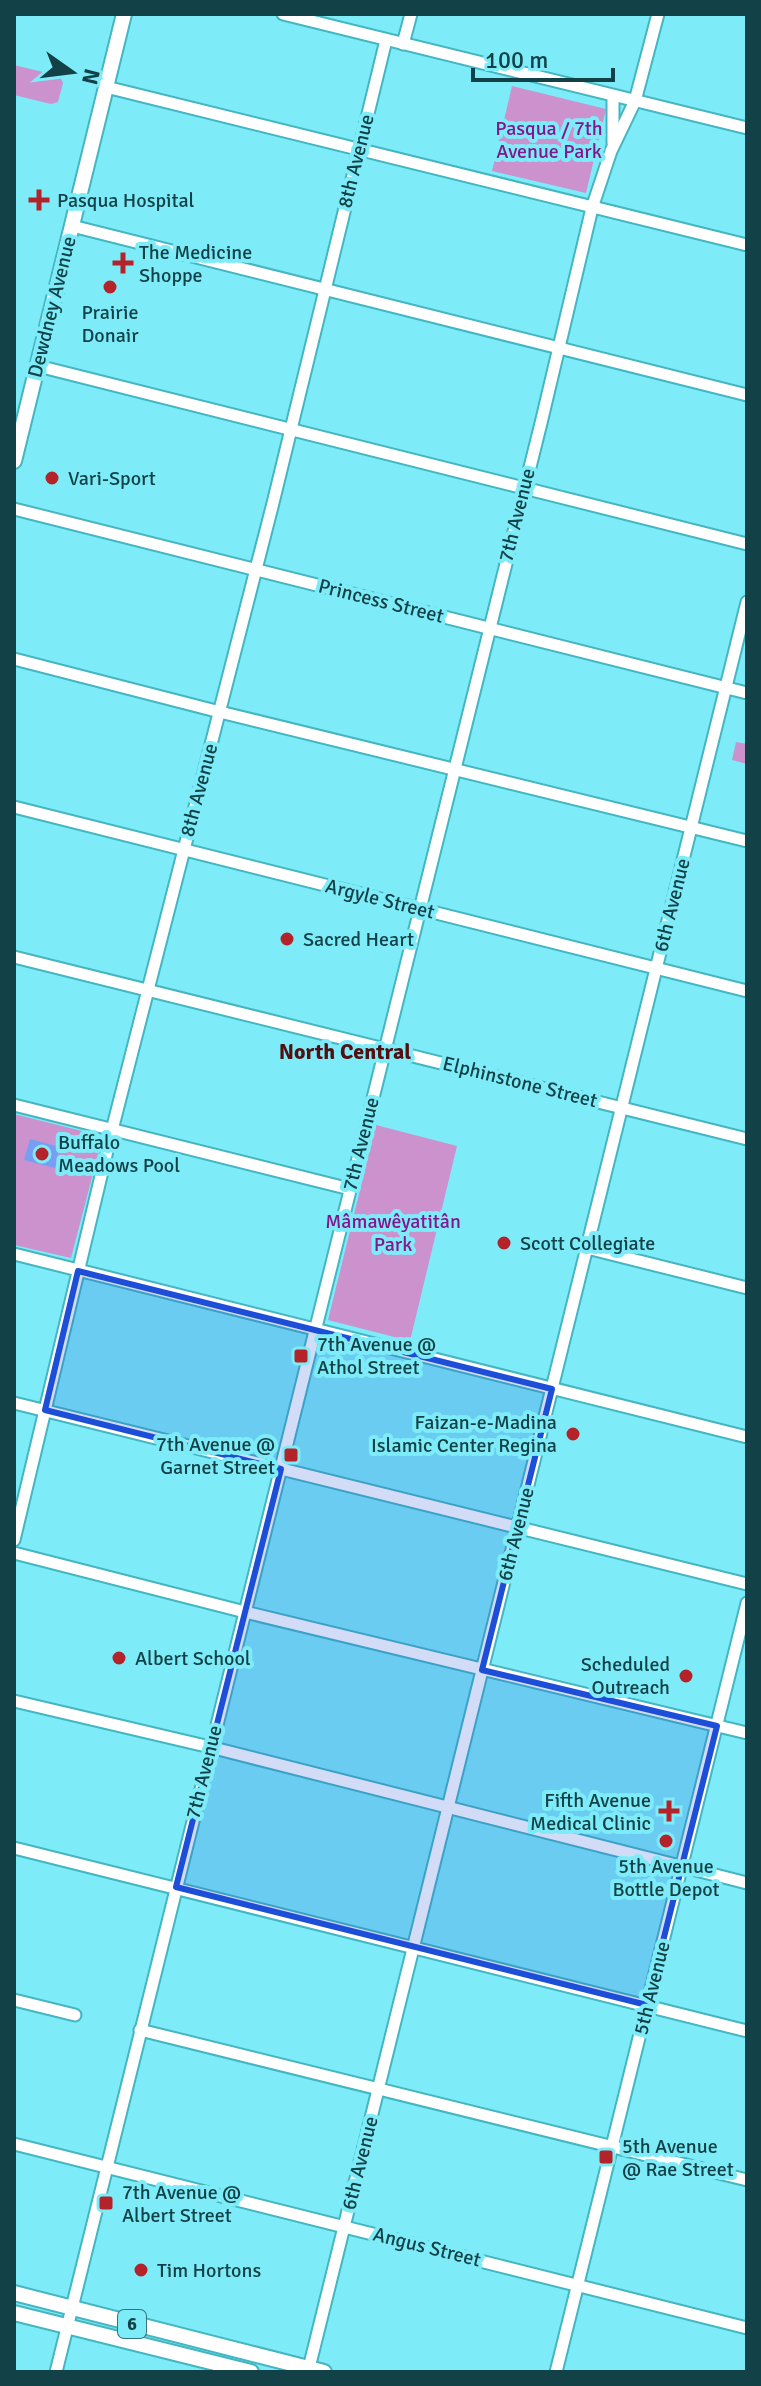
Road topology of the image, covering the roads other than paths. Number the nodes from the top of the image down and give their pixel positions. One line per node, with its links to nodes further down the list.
1 (124, 14): 7 (main road, Dewdney Avenue)
2 (283, 14): 5 (street)
3 (411, 14): 6 (street)
4 (658, 14): 9 (street, 7th Avenue)
5 (386, 40): 6 (street); 12 (street, 8th Avenue)
6 (403, 44): 8 (street)
7 (106, 87): 12 (street); 14 (main road, Dewdney Avenue)
8 (613, 96): 9 (street); 11 (street)
9 (635, 101): 10 (street); 11 (street, 7th Avenue)
10 (747, 128)
11 (613, 147): 13 (street, 7th Avenue)
12 (358, 150): 13 (street); 16 (street, 8th Avenue)
13 (592, 208): 15 (street); 17 (street, 7th Avenue)
14 (72, 226): 16 (street); 18 (main road, Dewdney Avenue)
15 (747, 245)
16 (324, 291): 17 (street); 20 (street, 8th Avenue)
17 (559, 347): 19 (street); 22 (street, 7th Avenue)
18 (38, 366): 20 (street); 21 (main road, Dewdney Avenue)
19 (747, 395)
20 (290, 429): 22 (street); 25 (street, 8th Avenue)
21 (14, 461)
22 (523, 488): 24 (street); 27 (street, 7th Avenue)
23 (14, 509): 25 (street, Princess Street)
24 (747, 544)
25 (256, 570): 27 (street, Princess Street); 31 (street, 8th Avenue)
26 (747, 602): 29 (street, 6th Avenue)
27 (488, 627): 29 (street, Princess Street); 32 (street, 7th Avenue)
28 (14, 659): 31 (street)
29 (726, 687): 30 (street, Princess Street); 34 (street, 6th Avenue)
30 (747, 693)
31 (220, 712): 32 (street); 36 (street, 8th Avenue)
32 (454, 767): 34 (street); 37 (street, 7th Avenue)
33 (14, 807): 36 (street, Argyle Street)
34 (691, 827): 35 (street); 39 (street, 6th Avenue)
35 (747, 841)
36 (183, 850): 37 (street, Argyle Street); 40 (street, 8th Avenue)
37 (419, 909): 39 (street, Argyle Street); 42 (street, 7th Avenue)
38 (14, 957): 40 (street, Elphinstone Street)
39 (656, 968): 41 (street, Argyle Street); 44 (street, 6th Avenue)
40 (148, 990): 42 (street, Elphinstone Street); 45 (street, 8th Avenue)
41 (747, 991)
42 (385, 1047): 44 (street, Elphinstone Street); 47 (street, 7th Avenue)
43 (14, 1105): 45 (street)
44 (622, 1108): 46 (street, Elphinstone Street); 48 (street, 6th Avenue)
45 (112, 1130): 47 (street); 50 (street, 8th Avenue)
46 (747, 1139)
47 (350, 1189): 52 (street, 7th Avenue)
48 (587, 1248): 51 (street); 53 (street, 6th Avenue)
49 (14, 1254): 50 (street)
50 (78, 1271): 52 (street); 55 (street, 8th Avenue)
51 (747, 1288)
52 (315, 1330): 53 (street); 57 (street, 7th Avenue)
53 (552, 1389): 56 (street); 58 (street, 6th Avenue)
54 (14, 1403): 55 (street)
55 (45, 1410): 57 (street); 59 (street, 8th Avenue)
56 (747, 1437)
57 (281, 1469): 58 (street); 63 (street, 7th Avenue)
58 (518, 1526): 61 (street); 64 (street, 6th Avenue)
59 (14, 1540)
60 (14, 1553): 63 (street)
61 (747, 1584)
62 (747, 1603): 66 (street, 5th Avenue)
63 (245, 1612): 64 (street); 68 (street, 7th Avenue)
64 (482, 1670): 66 (street); 69 (street, 6th Avenue)
65 (14, 1701): 68 (street)
66 (717, 1726): 67 (street); 71 (street, 5th Avenue)
67 (747, 1733)
68 (210, 1747): 69 (street); 73 (street, 7th Avenue)
69 (448, 1808): 71 (street); 74 (street, 6th Avenue)
70 (14, 1848): 73 (street)
71 (682, 1867): 72 (street); 76 (street, 5th Avenue)
72 (747, 1883)
73 (176, 1887): 74 (street); 78 (street, 7th Avenue)
74 (413, 1947): 76 (street); 80 (street, 6th Avenue)
75 (14, 2000): 77 (street)
76 (647, 2005): 79 (street); 82 (street, 5th Avenue)
77 (75, 2015)
78 (140, 2030): 80 (street); 83 (street, 7th Avenue)
79 (747, 2031)
80 (378, 2088): 82 (street); 85 (street, 6th Avenue)
81 (14, 2144): 83 (street, Angus Street)
82 (613, 2146): 84 (street); 86 (street, 5th Avenue)
83 (106, 2167): 85 (street, Angus Street); 88 (street, 7th Avenue)
84 (747, 2180)
85 (344, 2227): 86 (street, Angus Street); 92 (street, 6th Avenue)
86 (578, 2285): 91 (street, Angus Street); 96 (street, 5th Avenue)
87 (14, 2293): 88 (main road, 6)
88 (71, 2309): 90 (street, 7th Avenue); 92 (main road, 6)
89 (14, 2313): 90 (main road, 6)
90 (67, 2326): 93 (street, 7th Avenue); 94 (main road, 6)
91 (747, 2328)
92 (308, 2370): 95 (main road, 6)
93 (56, 2372)
94 (251, 2372)
95 (324, 2372)
96 (556, 2372)

